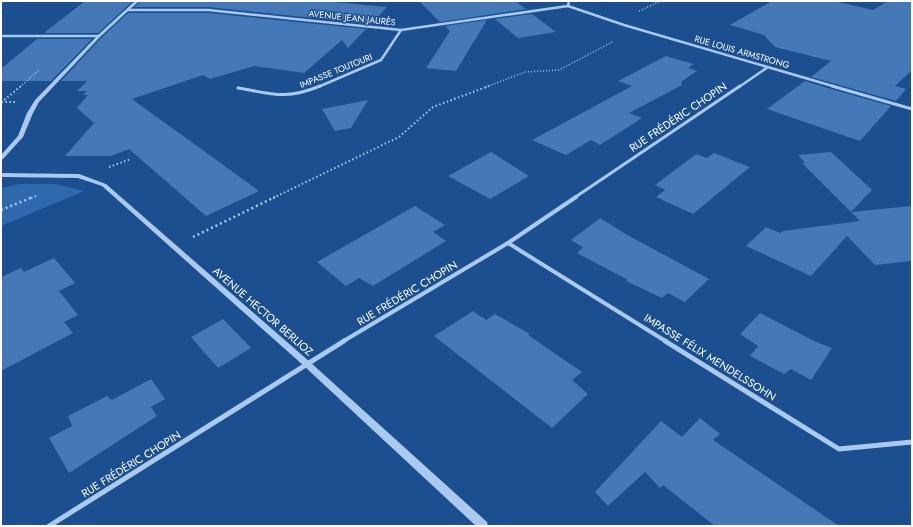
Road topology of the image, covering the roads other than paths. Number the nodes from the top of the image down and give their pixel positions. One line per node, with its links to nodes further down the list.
1 (137, 1): 4 (street)
2 (569, 1): 3 (street)
3 (568, 6): 5 (street, AVENUE JEAN JAURÈS); 8 (street, RUE LOUIS ARMSTRONG)
4 (128, 10): 5 (street, AVENUE JEAN JAURÈS); 7 (street)
5 (401, 30): 9 (street, IMPASSE TOUTOURI)
6 (1, 36): 7 (street)
7 (100, 36): 11 (street)
8 (768, 67): 10 (street, RUE LOUIS ARMSTRONG); 13 (street, RUE FRÉDÉRIC CHOPIN)
9 (238, 88)
10 (912, 109)
11 (1, 158)
12 (1, 175): 14 (street, AVENUE HECTOR BERLIOZ)
13 (508, 243): 14 (street, RUE FRÉDÉRIC CHOPIN); 15 (street, IMPASSE FÉLIX MENDELSSOHN)
14 (307, 364): 16 (street, RUE FRÉDÉRIC CHOPIN); 17 (street, AVENUE HECTOR BERLIOZ)
15 (912, 442)
16 (49, 526)
17 (483, 526)

